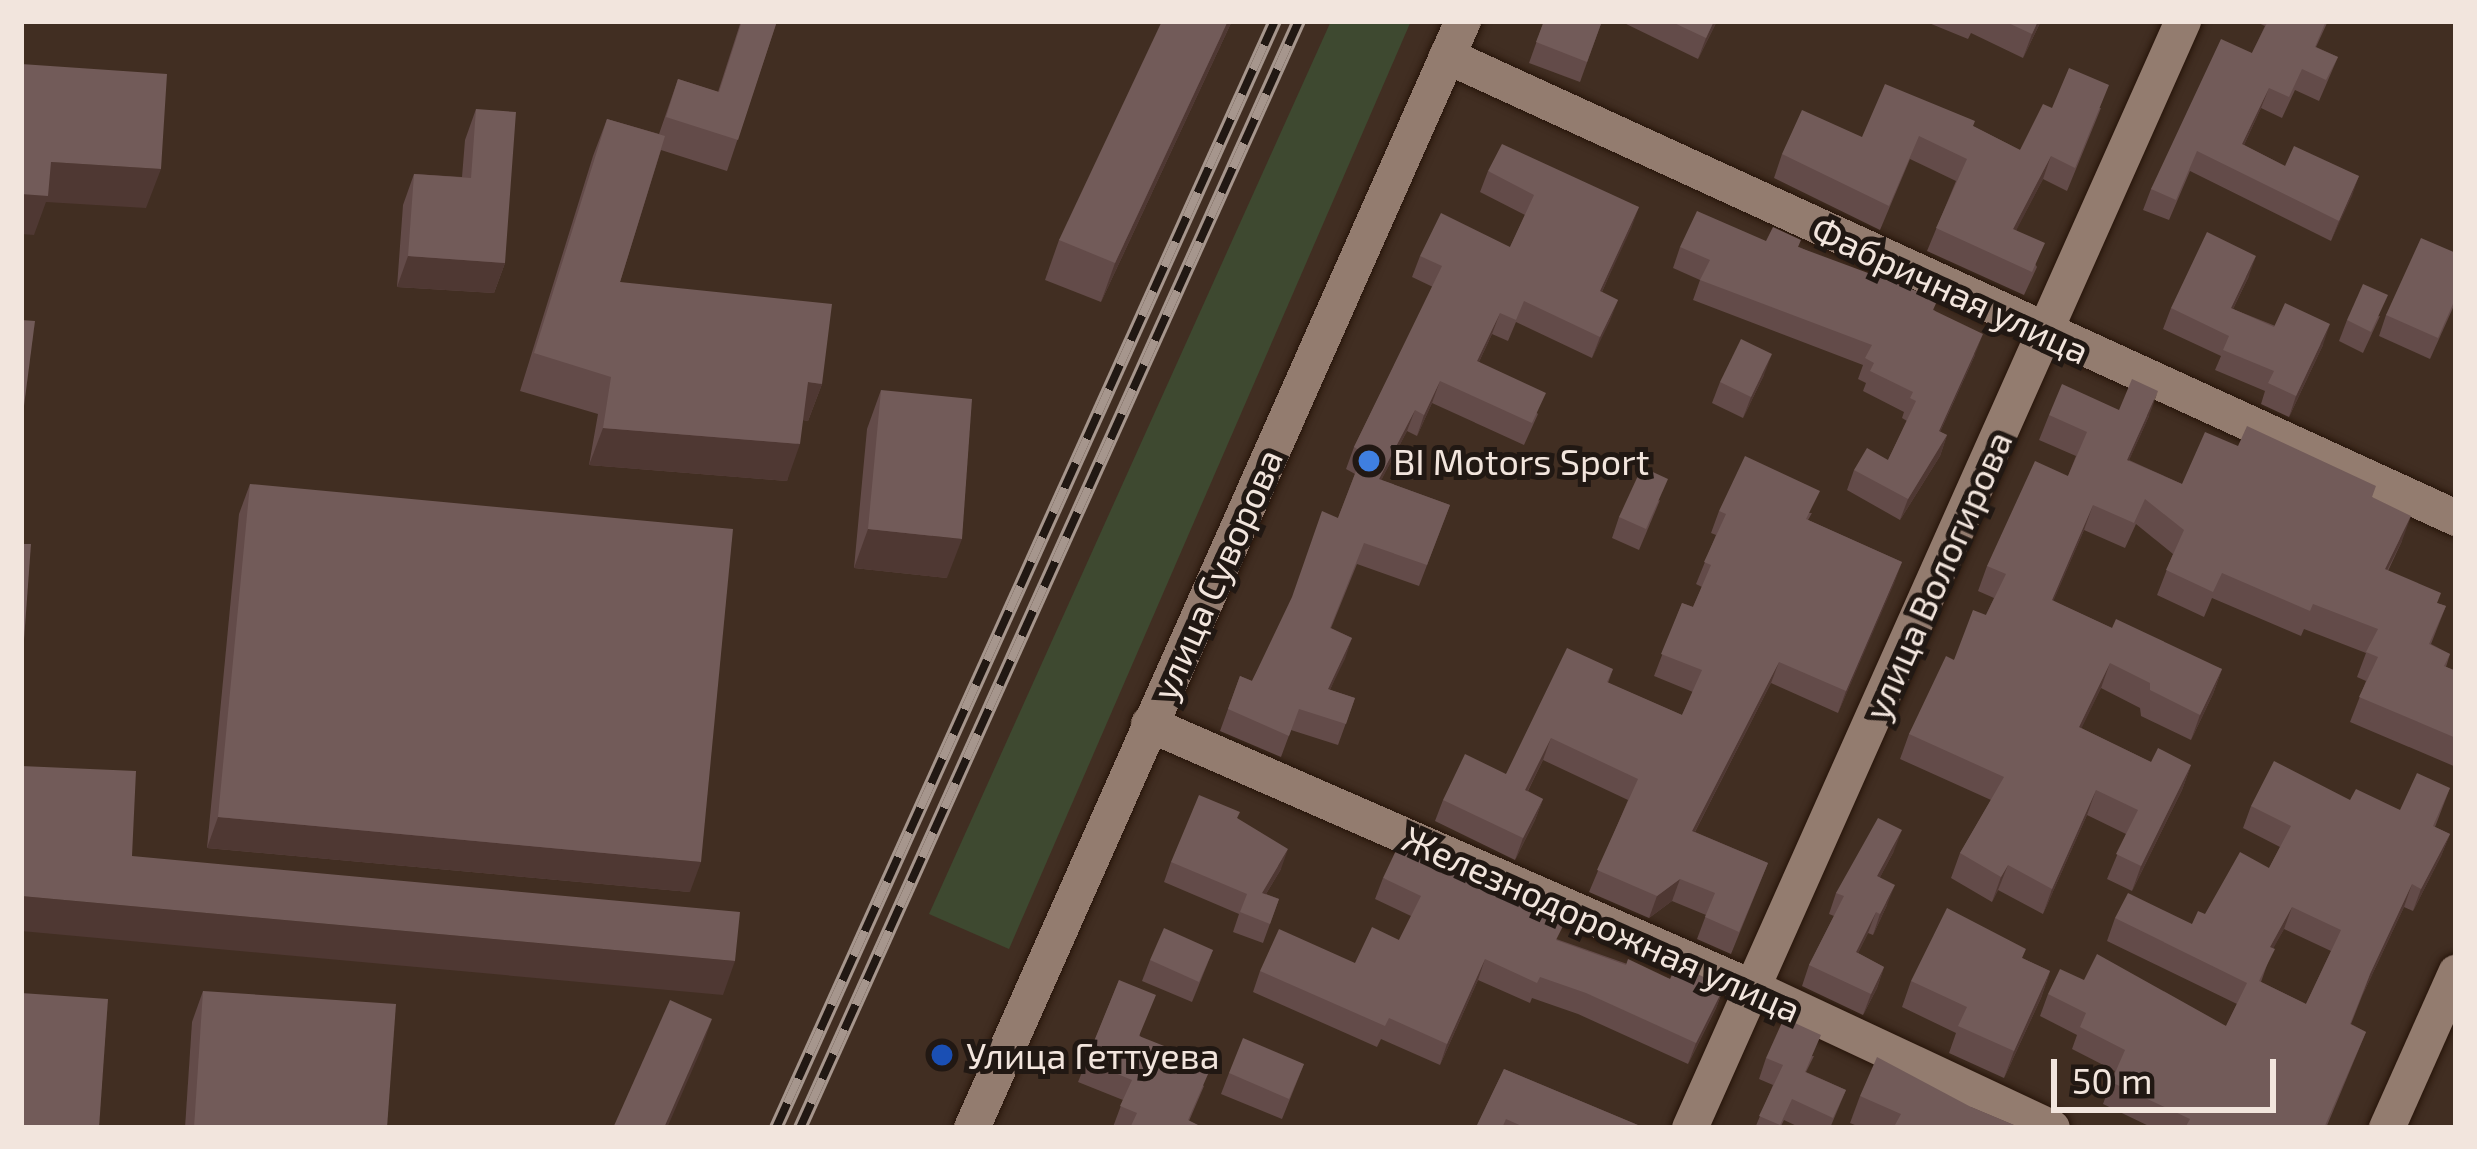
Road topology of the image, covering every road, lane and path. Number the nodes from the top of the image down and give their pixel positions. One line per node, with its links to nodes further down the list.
1 (1463, 21): 3 (street, улица Суворова)
2 (2183, 21): 4 (street, улица Вологирова)
3 (1447, 56): 4 (street, Фабричная улица); 6 (street, улица Суворова)
4 (2045, 332): 5 (street, Фабричная улица); 8 (street, улица Вологирова)
5 (2456, 518)
6 (1149, 724): 8 (street, Железнодорожная улица); 9 (street, улица Суворова)
7 (2456, 973): 12 (street)
8 (1753, 988): 10 (street, улица Вологирова); 11 (street, Железнодорожная улица)
9 (972, 1128)
10 (1690, 1128)
11 (2052, 1128)
12 (2387, 1128)

